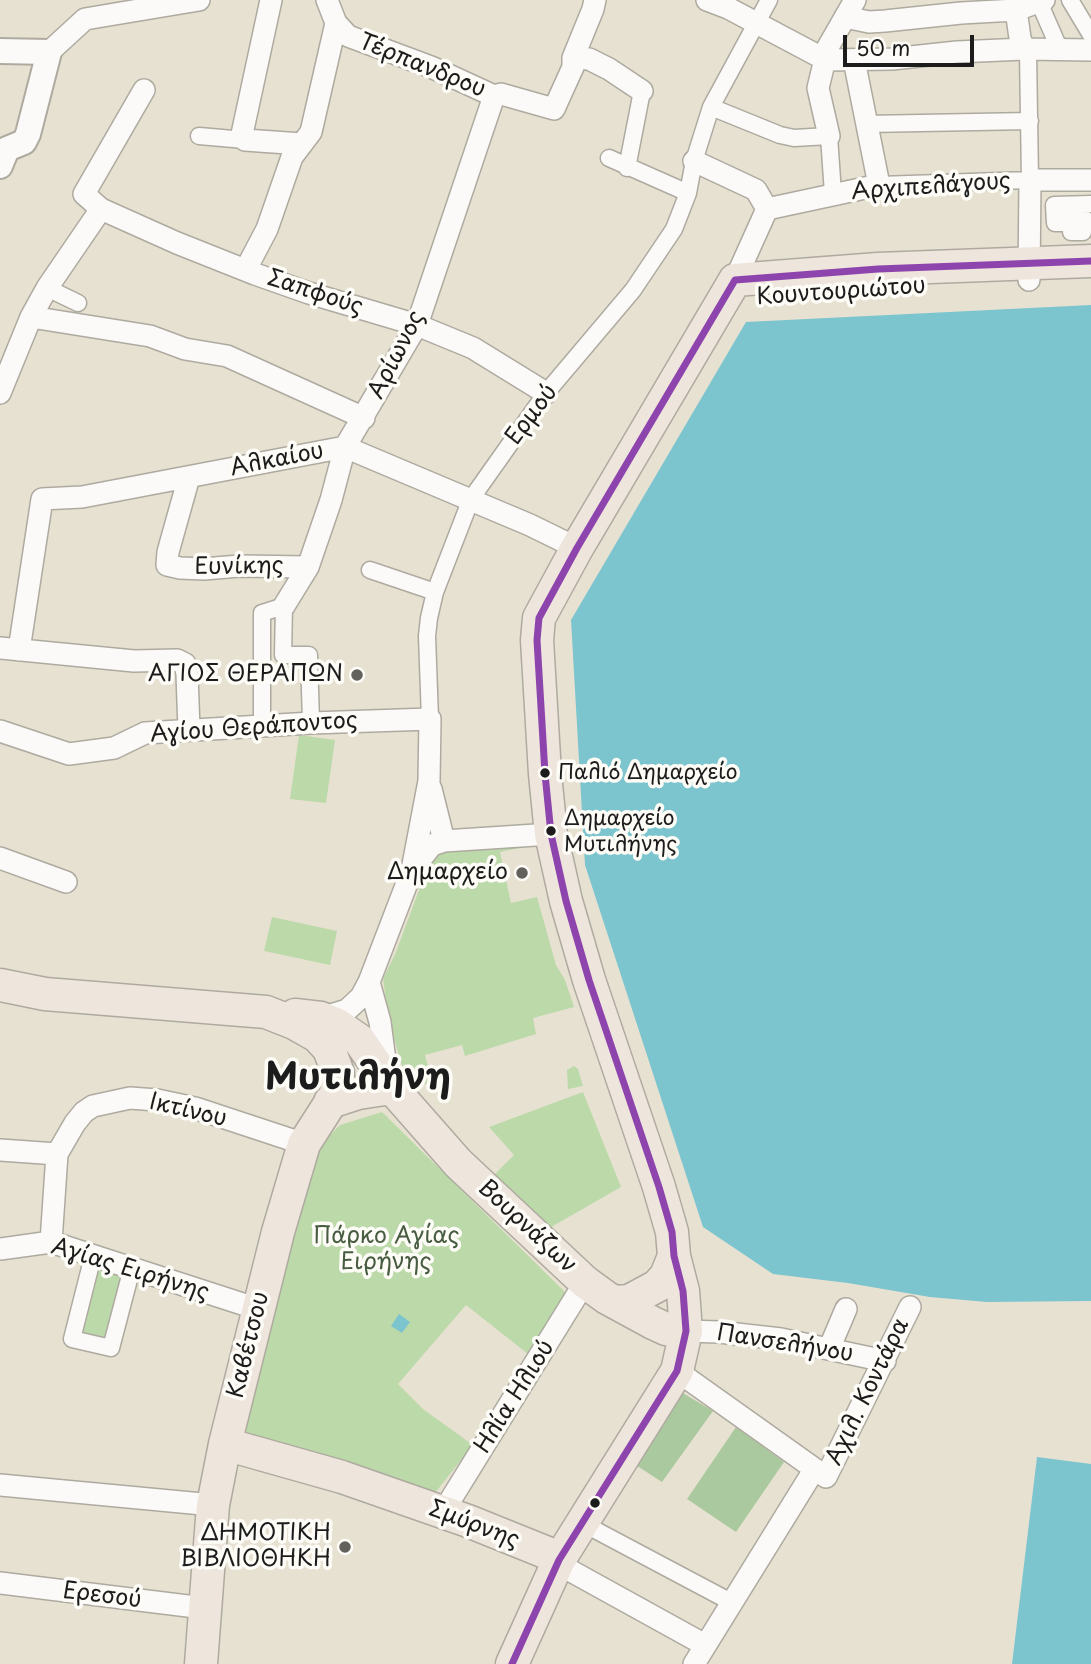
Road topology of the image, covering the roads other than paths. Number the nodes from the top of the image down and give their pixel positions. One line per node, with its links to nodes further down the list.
1 (199, 0): 11 (street)
2 (271, 0): 32 (street)
3 (327, 0): 13 (street)
4 (595, 0): 21 (street)
5 (707, 0): 14 (street)
6 (769, 0): 14 (street, Ερμού)
7 (1070, 0): 15 (street)
8 (1042, 1): 12 (street); 16 (street)
9 (991, 6): 10 (street); 12 (street)
10 (850, 9): 22 (street)
11 (87, 10): 20 (street)
12 (1016, 10): 17 (street)
13 (336, 23): 26 (street, Τέρπανδρου); 33 (street)
14 (758, 24): 22 (street); 27 (street, Ερμού)
15 (1091, 35)
16 (1059, 48): 17 (street); 18 (street)
17 (1024, 49): 23 (street); 28 (street)
18 (1091, 50)
19 (0, 51): 20 (street)
20 (49, 52): 36 (street)
21 (573, 58): 25 (street); 26 (street, Τέρπανδρου)
22 (826, 60): 23 (street); 31 (street)
23 (854, 60): 29 (street)
24 (144, 90): 44 (street, Σαπφούς)
25 (642, 91): 37 (street)
26 (494, 96): 55 (street, Αρίωνος)
27 (711, 107): 31 (street); 35 (street, Ερμού)
28 (1030, 121): 29 (street); 38 (street)
29 (866, 124): 40 (street)
30 (199, 136): 32 (street)
31 (829, 136): 42 (street)
32 (245, 140): 33 (street)
33 (302, 144): 48 (street)
34 (609, 158): 37 (street)
35 (694, 161): 41 (street, Ερμού); 45 (street)
36 (0, 166)
37 (627, 167): 41 (street)
38 (1030, 180): 39 (street, Αρχιπελάγους); 40 (street, Αρχιπελάγους); 49 (street)
39 (1091, 180)
40 (879, 186): 42 (street, Αρχιπελάγους)
41 (688, 193): 57 (street, Ερμού)
42 (833, 194): 45 (street, Αρχιπελάγους)
43 (1091, 204): 46 (street)
44 (101, 209): 48 (street, Σαπφούς); 51 (street)
45 (767, 209): 52 (street)
46 (1087, 223)
47 (1091, 261): 49 (main road, Κουντουριώτου)
48 (246, 269): 55 (street, Σαπφούς)
49 (1029, 271): 50 (main road, Κουντουριώτου); 52 (main road, Κουντουριώτου)
50 (1091, 278)
51 (47, 288): 53 (street); 54 (street)
52 (727, 293): 62 (main road)
53 (78, 303)
54 (31, 317): 56 (street); 58 (street)
55 (417, 325): 57 (street, Σαπφούς); 58 (street, Αρίωνος)
56 (0, 393)
57 (547, 393): 61 (street, Ερμού)
58 (364, 418): 59 (street, Αρίωνος)
59 (345, 447): 60 (street, Αλκαίου); 61 (street, Αλκαίου); 63 (street, Αρίωνος)
60 (189, 477): 63 (street, Ευνίκης); 67 (street, Αλκαίου)
61 (471, 499): 62 (street, Αλκαίου); 65 (street, Ερμού)
62 (577, 548): 74 (main road)
63 (308, 567): 66 (street, Αρίωνος)
64 (370, 570): 65 (street)
65 (435, 592): 68 (street, Ερμού)
66 (284, 606): 69 (street); 70 (street)
67 (9, 649): 71 (street)
68 (430, 719): 69 (street, Αγίου Θεράποντος); 73 (street, Ερμού)
69 (311, 723): 70 (street, Αγίου Θεράποντος)
70 (262, 725): 71 (street, Αγίου Θεράποντος)
71 (188, 730): 72 (street, Αγίου Θεράποντος)
72 (0, 731)
73 (429, 781): 75 (street); 77 (street, Ερμού)
74 (551, 834): 75 (street); 90 (main road)
75 (444, 841): 77 (street)
76 (0, 858): 78 (street)
77 (412, 870): 79 (street)
78 (66, 883)
79 (369, 982): 81 (street); 82 (street)
80 (0, 985): 81 (main road)
81 (322, 1030): 82 (main road, Βουρνάζων); 83 (main road, Καβέτσου)
82 (390, 1083): 83 (main road); 92 (main road, Βουρνάζων)
83 (331, 1102): 84 (main road, Καβέτσου)
84 (304, 1144): 86 (street, Ικτίνου); 94 (main road, Καβέτσου)
85 (0, 1150): 86 (street)
86 (57, 1154): 87 (street, Ικτίνου)
87 (51, 1242): 88 (street, Αγίας Ειρήνης); 89 (street, Αγίας Ειρήνης)
88 (0, 1250)
89 (93, 1256): 91 (street, Αγίας Ειρήνης); 91 (street)
90 (674, 1256): 92 (main road); 96 (main road)
91 (132, 1268): 94 (street, Αγίας Ειρήνης)
92 (596, 1290): 96 (main road, Βουρνάζων); 104 (street, Ηλία Ηλιού)
93 (910, 1307): 98 (street, Αχιλ. Κοντάρα)
94 (258, 1309): 100 (main road, Καβέτσου)
95 (846, 1309): 97 (street)
96 (686, 1331): 97 (street, Πανσελήνου); 99 (main road)
97 (829, 1349): 98 (street, Πανσελήνου)
98 (885, 1361): 101 (street, Αχιλ. Κοντάρα)
99 (677, 1371): 101 (street); 105 (main road)
100 (225, 1444): 103 (main road, Καβέτσου); 104 (main road, Σμύρνης)
101 (820, 1474): 108 (street, Αχιλ. Κοντάρα)
102 (0, 1485): 103 (street)
103 (214, 1505): 109 (main road, Καβέτσου)
104 (443, 1512): 106 (main road, Σμύρνης)
105 (583, 1524): 106 (main road); 108 (street)
106 (559, 1560): 110 (street, Σμύρνης); 112 (main road)
107 (0, 1583): 109 (street, Ερεσού)
108 (731, 1602): 110 (street, Αχιλ. Κοντάρα)
109 (204, 1608): 111 (main road, Καβέτσου)
110 (705, 1645): 113 (street, Αχιλ. Κοντάρα)
111 (201, 1664)
112 (512, 1664)
113 (694, 1664)

